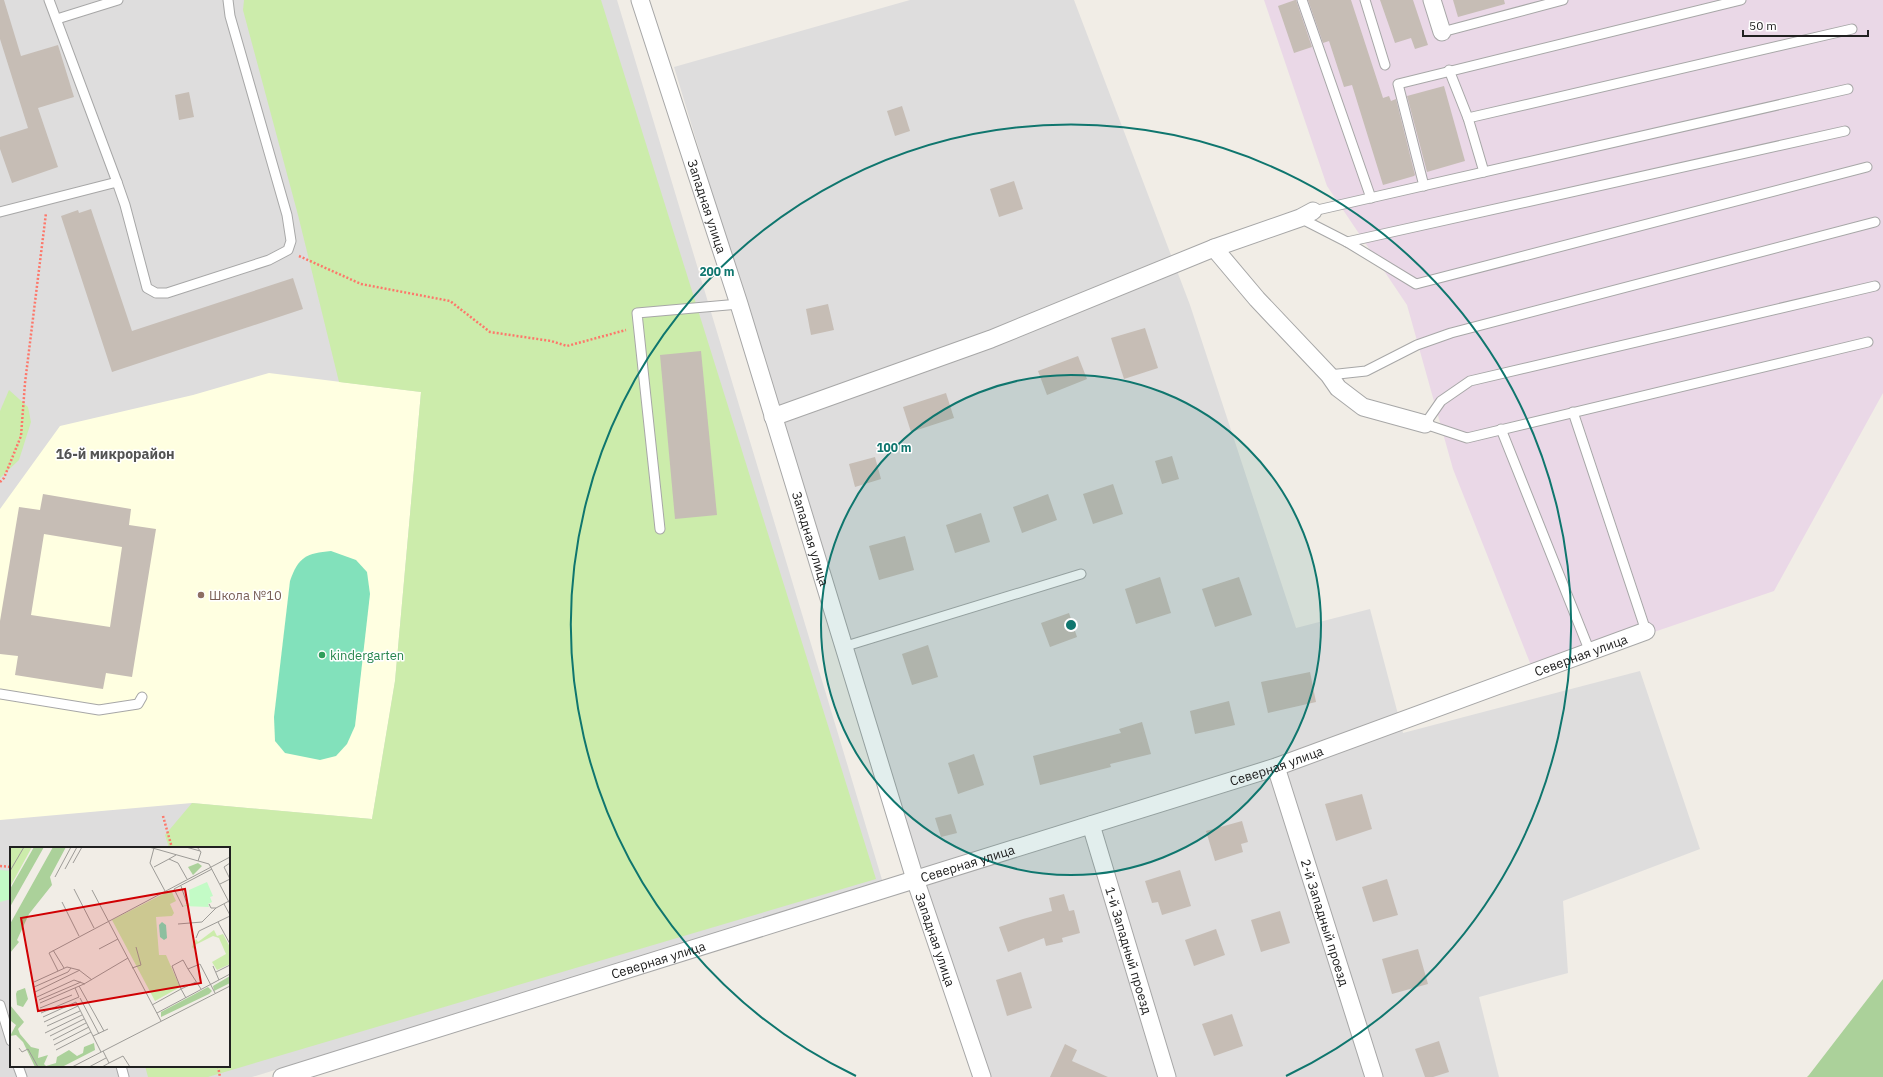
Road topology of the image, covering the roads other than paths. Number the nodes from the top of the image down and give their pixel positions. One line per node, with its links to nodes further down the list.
1 (49, 0): 10 (lane)
2 (118, 0): 10 (lane)
3 (228, 0): 20 (lane)
4 (640, 0): 29 (street, Западная улица)
5 (1302, 0): 22 (lane)
6 (1365, 0): 13 (lane)
7 (1432, 0): 12 (street)
8 (1564, 0): 12 (lane)
9 (1741, 0): 14 (lane)
10 (57, 19): 20 (lane)
11 (1852, 29): 16 (lane)
12 (1442, 32)
13 (1385, 65)
14 (1449, 70): 16 (lane); 21 (lane)
15 (1848, 89): 19 (lane)
16 (1468, 118): 19 (lane)
17 (1844, 131): 26 (lane)
18 (1867, 167): 26 (lane)
19 (1484, 172): 21 (lane)
20 (117, 182): 23 (lane)
21 (1424, 186): 22 (lane)
22 (1371, 198): 24 (lane)
23 (0, 212)
24 (1307, 214): 26 (lane); 27 (street)
25 (1875, 222): 31 (lane)
26 (1347, 242)
27 (1214, 248): 31 (street); 33 (street)
28 (1874, 286): 34 (lane)
29 (739, 304): 33 (street, Западная улица); 36 (lane)
30 (1868, 342): 32 (lane)
31 (1329, 375): 34 (street)
32 (1573, 412): 35 (lane); 38 (lane)
33 (773, 417): 39 (street, Западная улица)
34 (1425, 424): 35 (lane)
35 (1501, 429): 40 (lane)
36 (660, 529)
37 (1081, 574): 39 (lane)
38 (1646, 631): 40 (street, Северная улица)
39 (843, 648): 45 (street, Западная улица)
40 (1590, 652): 43 (street, Северная улица)
41 (0, 694): 42 (lane)
42 (142, 697)
43 (1276, 767): 44 (street, Северная улица); 55 (street, 2-й Западный проезд)
44 (1091, 825): 45 (street, Северная улица); 54 (street, 1-й Западный проезд)
45 (915, 879): 52 (street, Северная улица); 53 (street, Западная улица)
46 (0, 1005): 47 (lane)
47 (10, 1038)
48 (18, 1067): 50 (lane)
49 (121, 1067): 51 (lane)
50 (22, 1077)
51 (124, 1077)
52 (282, 1077)
53 (982, 1077)
54 (1167, 1077)
55 (1374, 1077)

